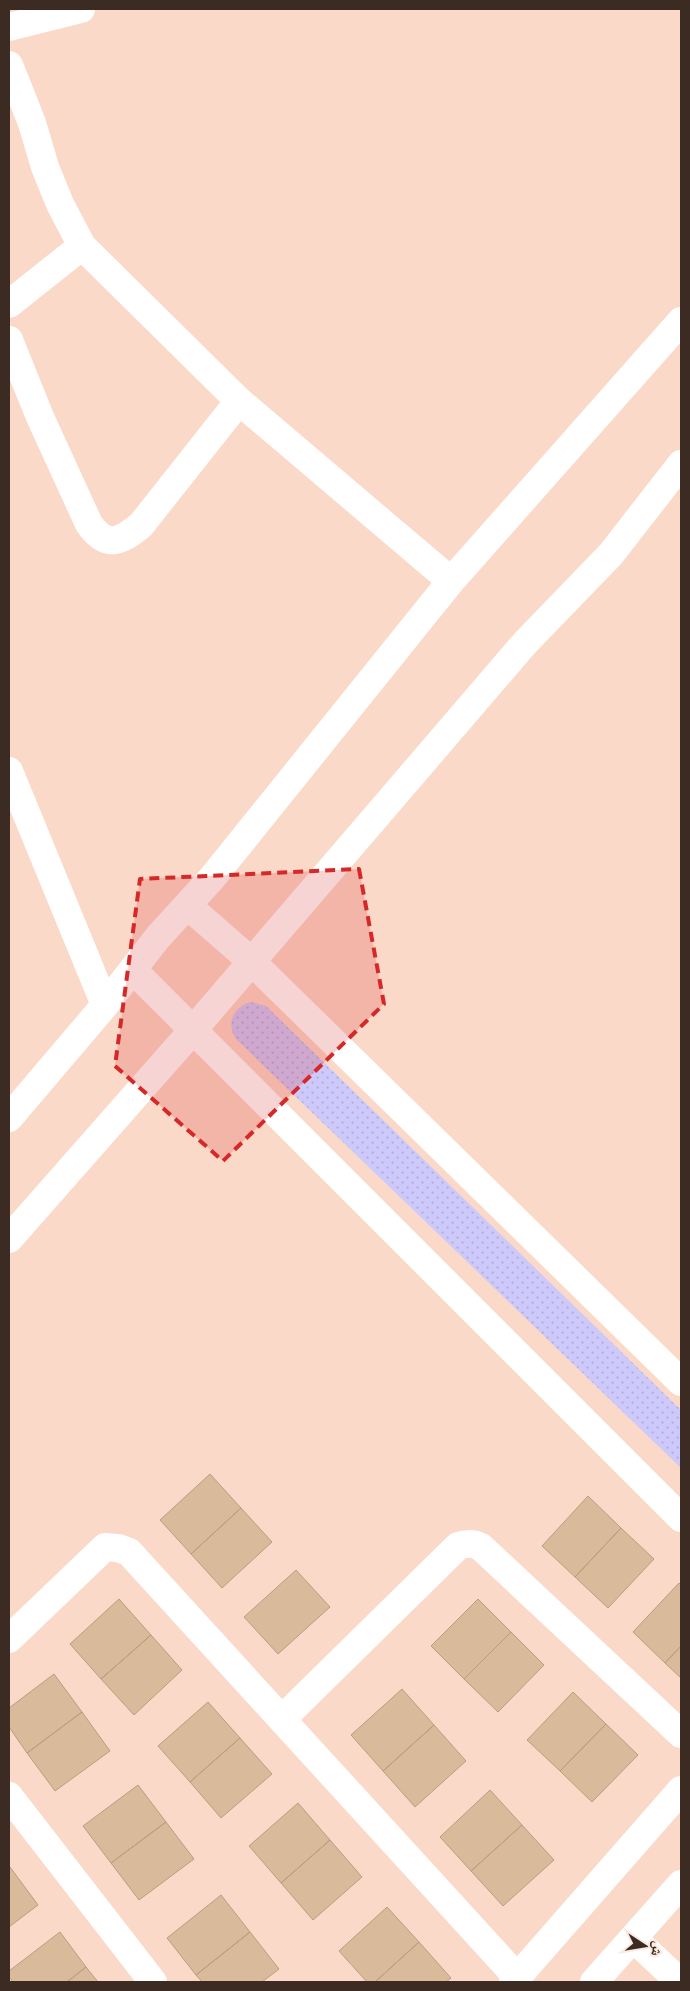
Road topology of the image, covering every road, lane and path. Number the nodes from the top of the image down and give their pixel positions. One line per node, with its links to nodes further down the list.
1 (82, 9): 2 (street)
2 (9, 27)
3 (9, 66): 4 (street)
4 (82, 246): 5 (street); 8 (street)
5 (9, 304)
6 (681, 321): 10 (street)
7 (9, 340): 8 (street)
8 (239, 401): 10 (street)
9 (681, 464): 13 (street)
10 (450, 581): 12 (street)
11 (9, 772): 15 (street)
12 (188, 906): 13 (street); 14 (street)
13 (251, 961): 16 (street); 19 (street)
14 (133, 970): 15 (street); 16 (street)
15 (105, 1005): 17 (street)
16 (193, 1030): 18 (street); 20 (street)
17 (9, 1118)
18 (9, 1239)
19 (681, 1382)
20 (681, 1518)
21 (9, 1639): 22 (street)
22 (282, 1718): 23 (street); 28 (street)
23 (681, 1734)
24 (681, 1790): 28 (street)
25 (9, 1796): 29 (street)
26 (681, 1884): 27 (street)
27 (633, 1938): 30 (street); 31 (street)
28 (515, 1980)
29 (153, 1982)
30 (594, 1982)
31 (680, 1982)

